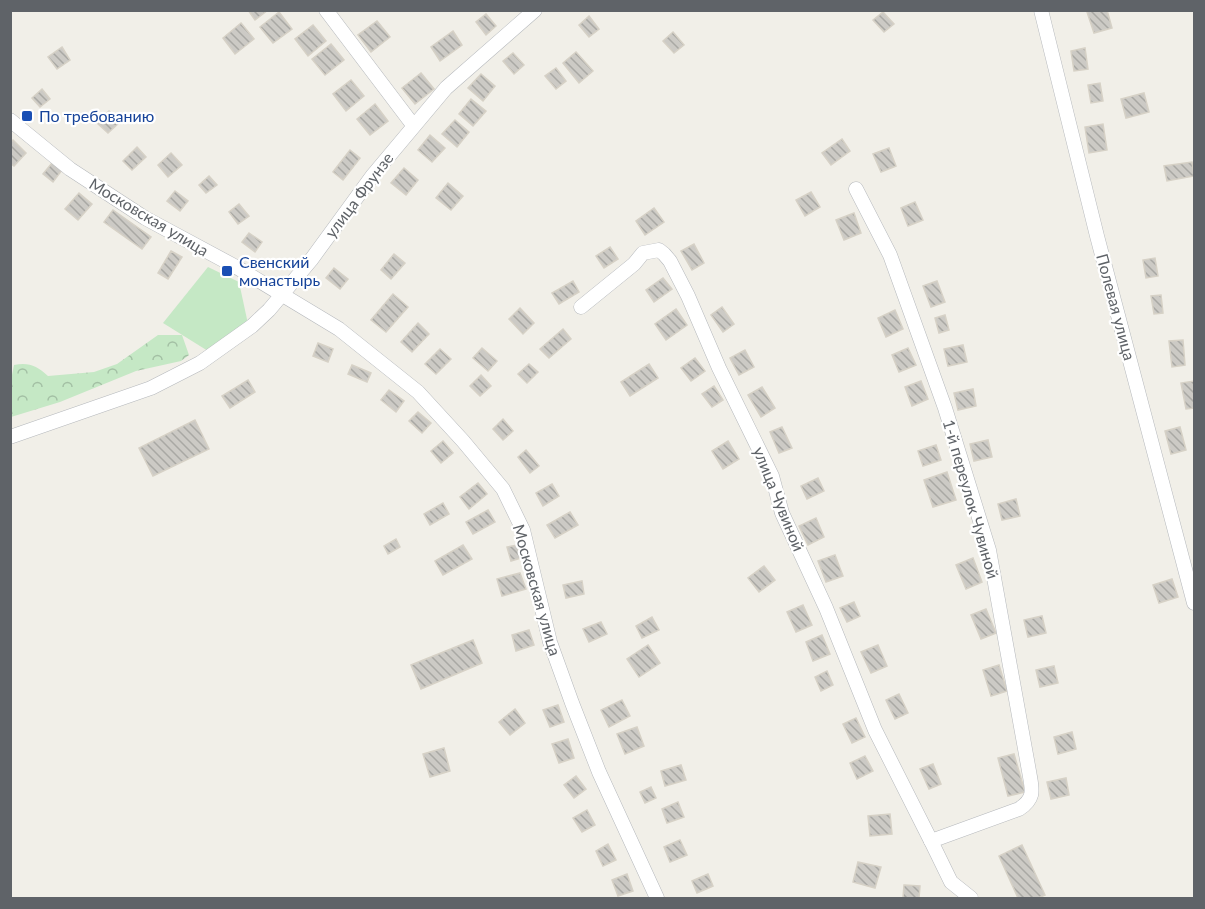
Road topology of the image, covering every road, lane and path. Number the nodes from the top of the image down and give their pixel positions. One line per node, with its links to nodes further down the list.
1 (327, 10): 5 (street)
2 (535, 10): 5 (street, улица Фрунзе)
3 (1041, 10): 10 (street, Полевая улица)
4 (10, 120): 7 (street, Московская улица)
5 (413, 125): 7 (street, улица Фрунзе)
6 (856, 189): 11 (street, 1-й переулок Чувиной)
7 (281, 295): 9 (street, улица Фрунзе); 12 (street, Московская улица)
8 (581, 307): 11 (street, улица Чувиной)
9 (10, 437)
10 (1194, 603)
11 (937, 839): 13 (street, улица Чувиной)
12 (657, 898)
13 (971, 898)

